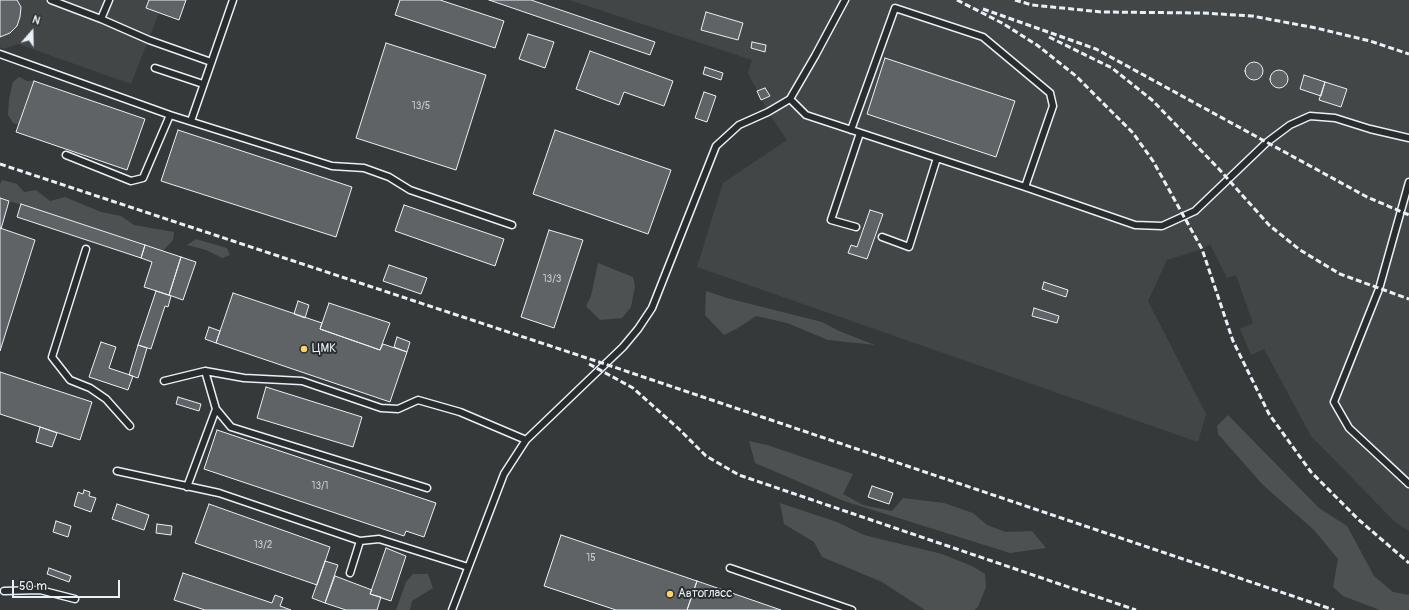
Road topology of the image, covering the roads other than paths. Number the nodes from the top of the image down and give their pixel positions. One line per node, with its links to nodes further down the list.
1 (51, 0): 5 (lane)
2 (109, 0): 5 (lane)
3 (232, 0): 7 (lane)
4 (845, 0): 10 (lane)
5 (101, 19): 7 (lane)
6 (0, 54): 11 (lane)
7 (211, 62): 9 (lane)
8 (155, 68): 9 (lane)
9 (204, 84): 12 (lane)
10 (790, 98): 13 (lane); 28 (lane)
11 (170, 115): 12 (lane); 16 (lane)
12 (191, 121): 20 (lane)
13 (851, 130): 14 (lane); 19 (lane)
14 (860, 133): 17 (lane); 21 (lane)
15 (1409, 138): 19 (lane)
16 (66, 155)
17 (937, 158): 19 (lane); 22 (lane)
18 (1409, 182): 30 (lane)
19 (1025, 187)
20 (512, 225)
21 (856, 227)
22 (882, 237)
23 (86, 249): 27 (lane)
24 (205, 371): 25 (lane); 26 (lane); 28 (lane)
25 (164, 381)
26 (216, 409): 31 (lane); 32 (lane)
27 (130, 426)
28 (526, 440): 34 (lane)
29 (117, 471): 31 (lane)
30 (1409, 484)
31 (187, 487): 33 (lane)
32 (427, 488)
33 (360, 541): 34 (lane); 36 (lane)
34 (468, 568): 39 (lane)
35 (730, 568): 40 (lane)
36 (350, 573)
37 (4, 591): 38 (lane)
38 (75, 599)
39 (452, 610)
40 (852, 610)

